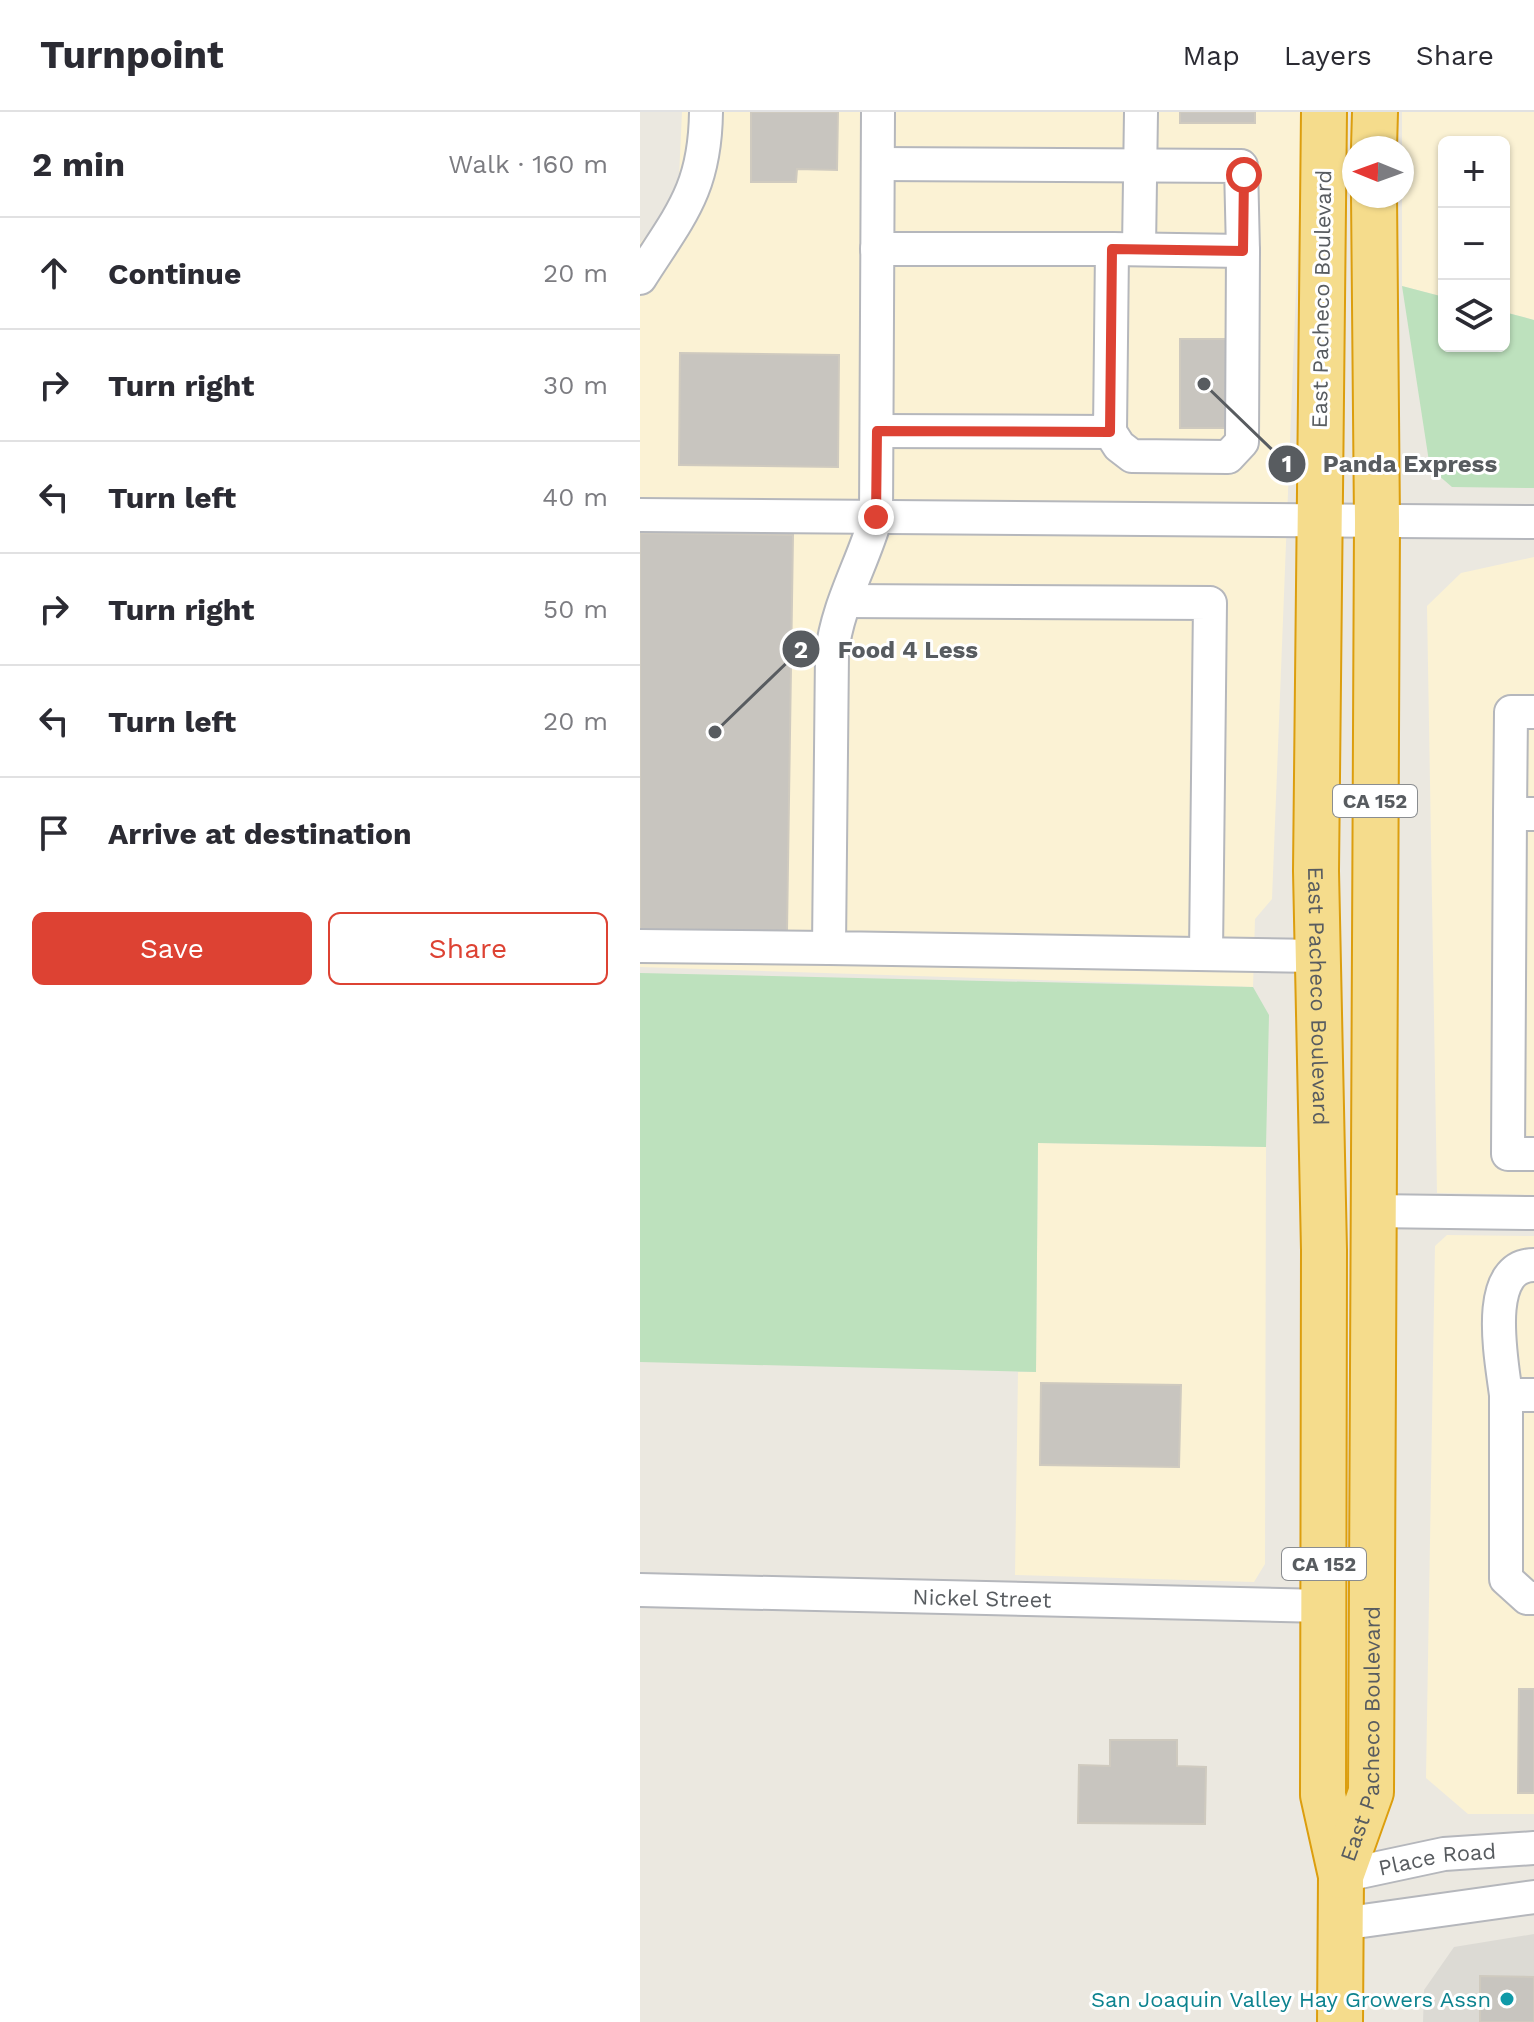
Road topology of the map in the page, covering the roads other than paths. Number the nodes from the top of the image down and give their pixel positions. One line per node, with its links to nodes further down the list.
1 (706, 112): 13 (street)
2 (878, 112): 7 (street)
3 (1141, 112): 8 (street)
4 (1324, 112): 18 (highway, East Pacheco Boulevard / CA 152)
5 (1375, 112): 6 (highway)
6 (1374, 136)
7 (878, 164): 8 (street); 10 (street)
8 (1141, 164): 11 (street); 12 (street)
9 (1374, 208): 19 (highway, East Pacheco Boulevard / CA 152)
10 (877, 249): 11 (street); 14 (street)
11 (1125, 249): 12 (street); 15 (street)
12 (1243, 251): 15 (street)
13 (640, 278)
14 (877, 431): 15 (street); 17 (street)
15 (1110, 432)
16 (640, 515): 17 (street)
17 (876, 517): 18 (street); 21 (street)
18 (1318, 520): 19 (street); 27 (highway, East Pacheco Boulevard / CA 152)
19 (1377, 522): 20 (street); 29 (highway, East Pacheco Boulevard / CA 152)
20 (1534, 522)
21 (846, 601): 25 (street); 26 (street)
22 (1534, 712): 23 (street)
23 (1522, 814): 28 (street)
24 (640, 946): 25 (street)
25 (829, 948): 26 (street)
26 (1206, 953): 27 (street)
27 (1317, 956): 35 (highway, East Pacheco Boulevard / CA 152)
28 (1534, 1154)
29 (1372, 1211): 30 (street); 37 (highway, East Pacheco Boulevard / CA 152)
30 (1534, 1213)
31 (1534, 1265): 32 (street)
32 (1520, 1395): 34 (street)
33 (640, 1590): 35 (street, Nickel Street)
34 (1534, 1598)
35 (1324, 1606): 37 (highway, East Pacheco Boulevard / CA 152)
36 (1534, 1848): 37 (street, Place Road)
37 (1341, 1876): 39 (highway, East Pacheco Boulevard / CA 152)
38 (1534, 1897): 39 (street)
39 (1341, 1924): 40 (highway, East Pacheco Boulevard / CA 152)
40 (1340, 2022)

